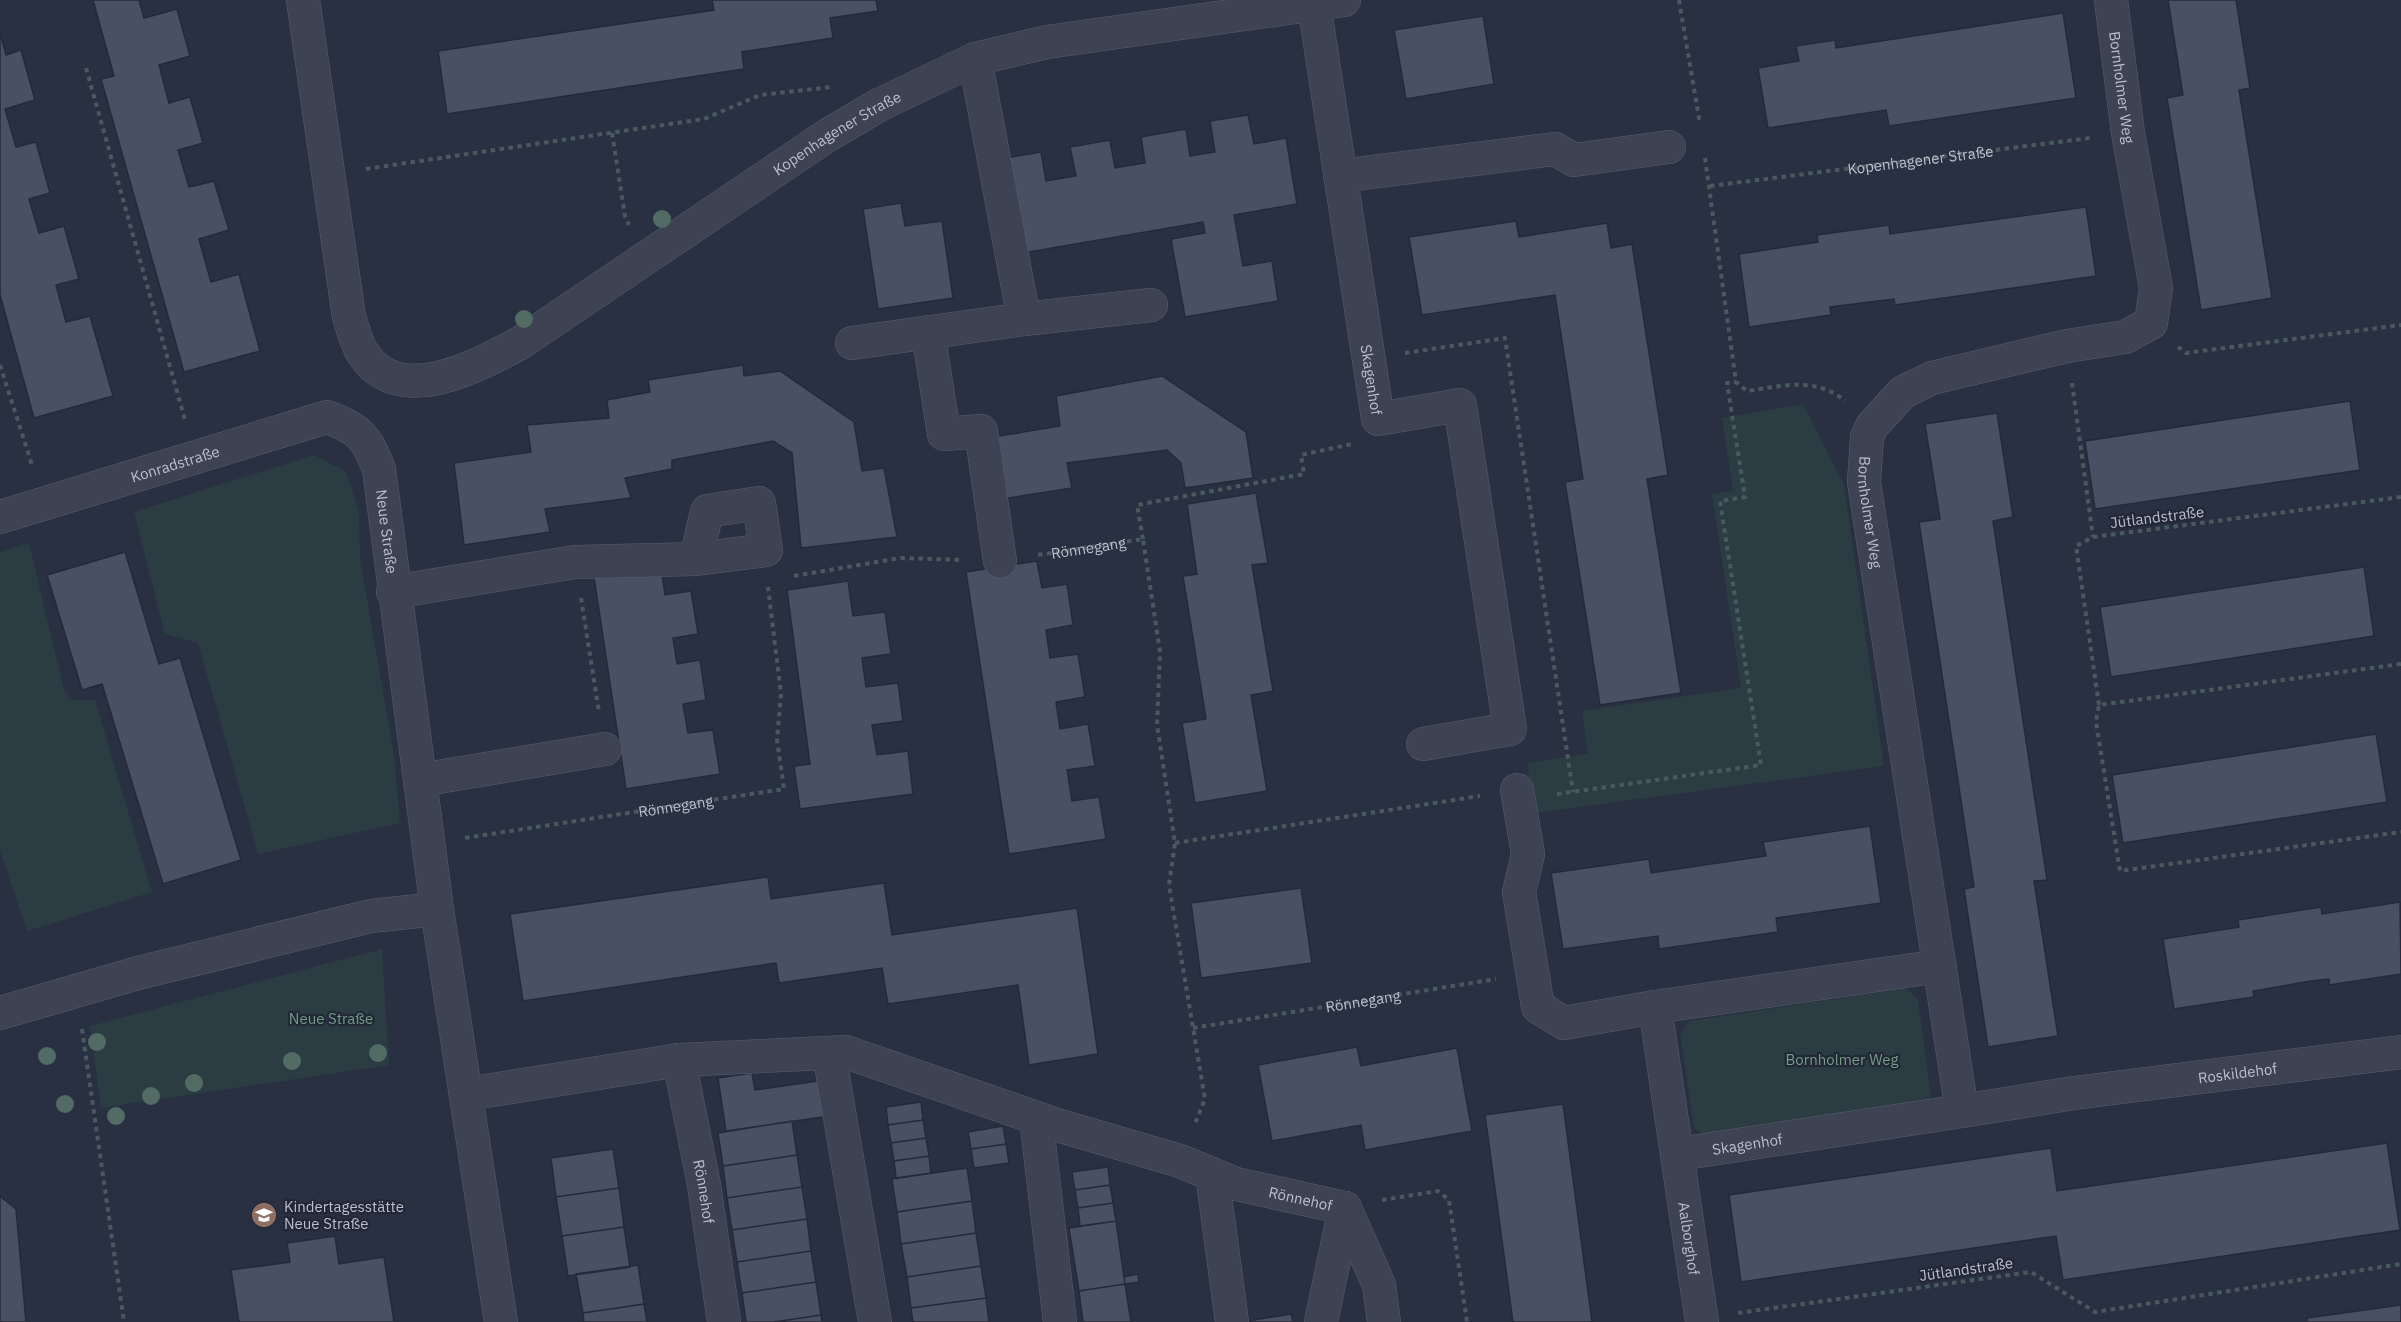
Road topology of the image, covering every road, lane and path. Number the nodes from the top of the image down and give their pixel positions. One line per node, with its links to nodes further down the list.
1 (303, 0): 13 (street)
2 (1680, 0): 8 (path)
3 (2111, 0): 10 (street, Bornholmer Weg)
4 (1329, 2): 5 (street, Kopenhagener Straße); 14 (street, Skagenhof)
5 (975, 59): 7 (street, Kopenhagener Straße); 18 (street)
6 (86, 68): 29 (path)
7 (879, 105): 9 (path); 16 (street, Kopenhagener Straße)
8 (1701, 128)
9 (612, 133): 13 (path); 16 (path)
10 (2128, 133): 15 (path, Kopenhagener Straße); 19 (street, Bornholmer Weg)
11 (1669, 147): 14 (street)
12 (1704, 151): 15 (path)
13 (329, 174): 16 (street, Kopenhagener Straße)
14 (1340, 176): 26 (street, Skagenhof)
15 (1710, 186): 25 (path)
16 (647, 257)
17 (1151, 305): 18 (street)
18 (1024, 319): 21 (street)
19 (2151, 322): 20 (path); 23 (street)
20 (2401, 325)
21 (928, 332): 22 (street); 36 (street)
22 (852, 343)
23 (2067, 346): 28 (street); 33 (path)
24 (0, 365): 31 (path)
25 (1736, 382): 28 (path); 45 (path)
26 (1378, 419): 34 (path); 42 (street, Skagenhof)
27 (350, 425): 29 (street, Konradstraße); 39 (street, Neue Straße)
28 (1872, 426): 50 (street, Bornholmer Weg)
29 (195, 457): 31 (street, Konradstraße)
30 (2401, 496): 33 (path, Jütlandstraße)
31 (44, 503): 32 (street, Konradstraße)
32 (0, 517)
33 (2093, 537): 41 (path, Jütlandstraße)
34 (1143, 540): 36 (path, Rönnegang); 47 (path, Rönnegang)
35 (696, 559): 37 (street); 38 (street); 38 (street)
36 (1000, 561): 38 (path, Rönnegang)
37 (575, 562): 39 (street); 43 (path)
38 (766, 565): 48 (path, Rönnegang)
39 (393, 592): 44 (street, Neue Straße)
40 (2401, 664): 41 (path)
41 (2099, 705): 46 (path, Jütlandstraße)
42 (1423, 744)
43 (605, 749): 44 (street)
44 (420, 780): 48 (street, Neue Straße)
45 (1519, 795): 47 (path); 51 (street)
46 (2401, 832)
47 (1175, 843): 55 (path, Rönnegang)
48 (429, 844): 49 (street, Neue Straße)
49 (437, 909): 53 (street); 59 (street, Neue Straße)
50 (1940, 966): 52 (street); 60 (street, Bornholmer Weg)
51 (1532, 973): 52 (street); 55 (path, Rönnegang)
52 (1655, 1007): 62 (street)
53 (0, 1013)
54 (80, 1020): 68 (path)
55 (1193, 1028): 63 (path, Rönnegang)
56 (2401, 1052): 60 (street, Roskildehof)
57 (829, 1053): 58 (street, Rönnehof); 61 (street, Rönnehof); 71 (street)
58 (679, 1060): 59 (street, Rönnehof); 70 (street, Rönnehof)
59 (467, 1094): 69 (street, Neue Straße)
60 (1962, 1111): 62 (street, Skagenhof)
61 (1036, 1118): 63 (street, Rönnehof); 72 (street)
62 (1679, 1154): 67 (street, Aalborghof)
63 (1180, 1161): 64 (street, Rönnehof)
64 (1224, 1179): 65 (street, Rönnehof); 73 (street); 74 (street)
65 (1345, 1208): 75 (street); 76 (street); 77 (path, Rönnehof)
66 (2401, 1264): 67 (path, Jütlandstraße)
67 (1702, 1320)
68 (124, 1322)
69 (501, 1322)
70 (724, 1322)
71 (875, 1322)
72 (1060, 1322)
73 (1232, 1322)
74 (1253, 1322)
75 (1321, 1322)
76 (1384, 1322)
77 (1467, 1322)

